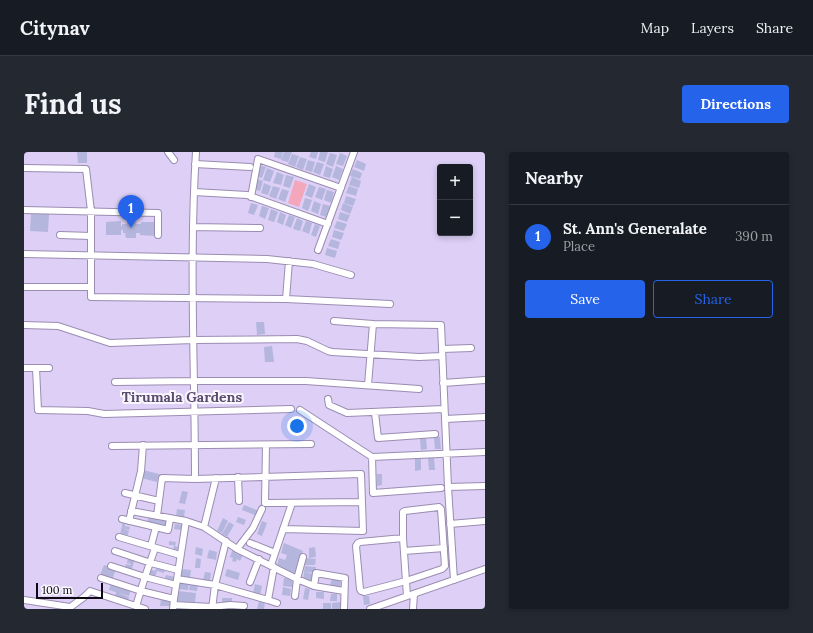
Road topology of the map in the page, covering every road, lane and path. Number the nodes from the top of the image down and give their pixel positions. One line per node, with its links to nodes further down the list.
1 (168, 152): 4 (street)
2 (196, 152): 5 (street)
3 (352, 153): 8 (street)
4 (174, 160)
5 (195, 164): 6 (street); 9 (street)
6 (250, 167)
7 (24, 168): 12 (street)
8 (341, 188): 10 (street); 13 (street)
9 (194, 192): 10 (street); 14 (street)
10 (251, 197): 13 (street)
11 (24, 210): 12 (street)
12 (91, 211): 17 (street); 18 (street)
13 (328, 224): 19 (street)
14 (193, 227): 15 (street); 22 (street)
15 (260, 228)
16 (60, 235): 18 (street)
17 (158, 235)
18 (91, 236): 21 (street)
19 (318, 250)
20 (24, 254): 21 (street)
21 (91, 255): 22 (street); 26 (street)
22 (193, 257): 23 (street); 27 (street)
23 (289, 261): 24 (street); 28 (street)
24 (351, 275)
25 (24, 287): 26 (street)
26 (91, 287): 27 (street)
27 (193, 298): 28 (street); 33 (street)
28 (286, 299): 29 (street)
29 (390, 304)
30 (334, 321): 31 (street)
31 (372, 324): 35 (street); 36 (street)
32 (24, 325): 33 (street)
33 (193, 340): 36 (street); 42 (street)
34 (471, 348): 35 (street)
35 (442, 349): 37 (street)
36 (370, 354): 37 (street); 45 (street)
37 (442, 356): 44 (street)
38 (24, 368): 39 (street)
39 (36, 368): 40 (street); 51 (street)
40 (49, 368)
41 (485, 380): 44 (street)
42 (193, 381): 43 (street); 45 (street); 51 (street)
43 (115, 382)
44 (443, 382): 49 (street)
45 (368, 385): 46 (street)
46 (418, 389)
47 (328, 399): 52 (street)
48 (292, 409): 51 (street)
49 (444, 409): 52 (street); 54 (street)
50 (300, 410): 63 (street)
51 (194, 412): 60 (street)
52 (375, 413): 55 (street)
53 (485, 417): 54 (street)
54 (445, 419): 62 (street)
55 (435, 434)
56 (311, 444): 58 (street)
57 (143, 445): 59 (street); 60 (street); 71 (street)
58 (266, 445): 60 (street); 64 (street)
59 (112, 446)
60 (195, 446): 67 (street)
61 (485, 452): 62 (street)
62 (446, 454): 63 (street); 69 (street)
63 (372, 457): 69 (street)
64 (266, 476): 65 (street); 74 (street); 75 (street)
65 (238, 477): 66 (street); 73 (street)
66 (216, 478): 67 (street); 86 (street)
67 (195, 479): 72 (street)
68 (485, 486): 69 (street)
69 (445, 488): 84 (street)
70 (125, 493): 71 (street)
71 (135, 495): 72 (street); 77 (street)
72 (159, 501): 78 (street)
73 (239, 501)
74 (362, 502): 75 (street); 87 (street)
75 (292, 503): 87 (street)
76 (262, 509): 94 (street)
77 (131, 511): 78 (street); 81 (street)
78 (157, 516): 79 (street)
79 (170, 519): 82 (street); 85 (street)
80 (122, 520): 81 (street)
81 (129, 521): 85 (street)
82 (186, 521): 86 (street); 98 (street)
83 (485, 521): 84 (street)
84 (450, 524): 109 (street)
85 (156, 527): 92 (street)
86 (204, 527): 90 (street)
87 (283, 529): 97 (street)
88 (120, 537): 92 (street)
89 (403, 538): 93 (street); 96 (street); 110 (street)
90 (226, 541): 94 (street); 113 (street)
91 (250, 543): 97 (street)
92 (153, 547): 98 (street); 101 (street)
93 (444, 548): 96 (street); 110 (street)
94 (238, 549): 100 (street)
95 (115, 551): 101 (street)
96 (404, 551): 110 (street)
97 (275, 553): 103 (street)
98 (180, 555): 105 (street)
99 (303, 557): 108 (street)
100 (259, 559): 103 (street); 112 (street)
101 (151, 563): 105 (street); 106 (street)
102 (111, 566): 106 (street)
103 (272, 566): 108 (street); 120 (street)
104 (485, 569): 109 (street)
105 (178, 570): 111 (street)
106 (145, 577): 111 (street); 115 (street)
107 (101, 578): 115 (street)
108 (297, 579): 114 (street); 118 (street)
109 (454, 580): 117 (street)
110 (406, 581): 117 (street)
111 (177, 582): 113 (street); 122 (street)
112 (250, 582)
113 (214, 585): 120 (street); 126 (street)
114 (314, 586): 116 (street); 116 (street)
115 (141, 591): 122 (street); 123 (street)
116 (344, 591): 128 (street)
117 (411, 595): 129 (street); 130 (street)
118 (295, 596)
119 (24, 600): 125 (street)
120 (268, 600): 121 (street)
121 (277, 603)
122 (174, 604): 126 (street)
123 (136, 606): 125 (street); 127 (street)
124 (244, 606): 126 (street)
125 (69, 608)
126 (212, 608)
127 (146, 609)
128 (344, 609)
129 (370, 609)
130 (413, 609)

